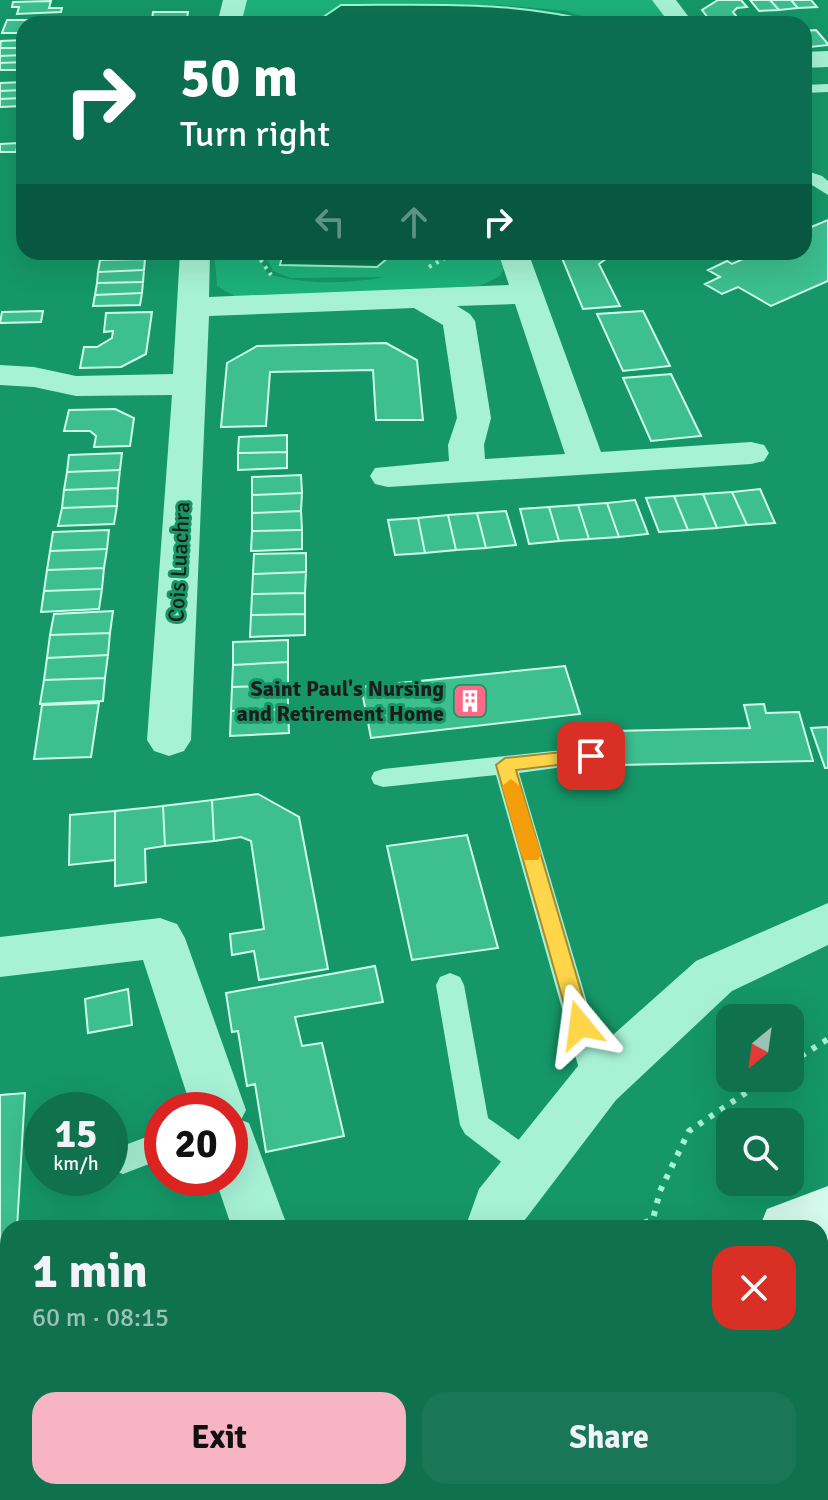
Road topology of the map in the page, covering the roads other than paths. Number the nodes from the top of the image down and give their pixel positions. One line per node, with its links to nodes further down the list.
1 (812, 177): 2 (lane)
2 (828, 190)
3 (195, 260): 7 (street, Cois Luachra)
4 (515, 260): 5 (street)
5 (526, 294): 6 (street); 11 (street)
6 (416, 296): 7 (street); 12 (street)
7 (192, 307): 9 (street, Cois Luachra)
8 (0, 375): 9 (street)
9 (190, 384): 14 (street, Cois Luachra)
10 (751, 453): 11 (street)
11 (587, 464): 12 (street)
12 (468, 471): 13 (street)
13 (388, 476)
14 (169, 740)
15 (591, 756): 16 (lane)
16 (505, 765): 17 (lane); 21 (lane)
17 (383, 778)
18 (828, 923): 21 (street)
19 (0, 957): 22 (street)
20 (450, 985): 23 (lane)
21 (597, 1083): 23 (street)
22 (213, 1092)
23 (532, 1167): 27 (street)
24 (248, 1193): 26 (street)
25 (828, 1213): 28 (main road)
26 (257, 1220)
27 (495, 1220)
28 (809, 1220)

